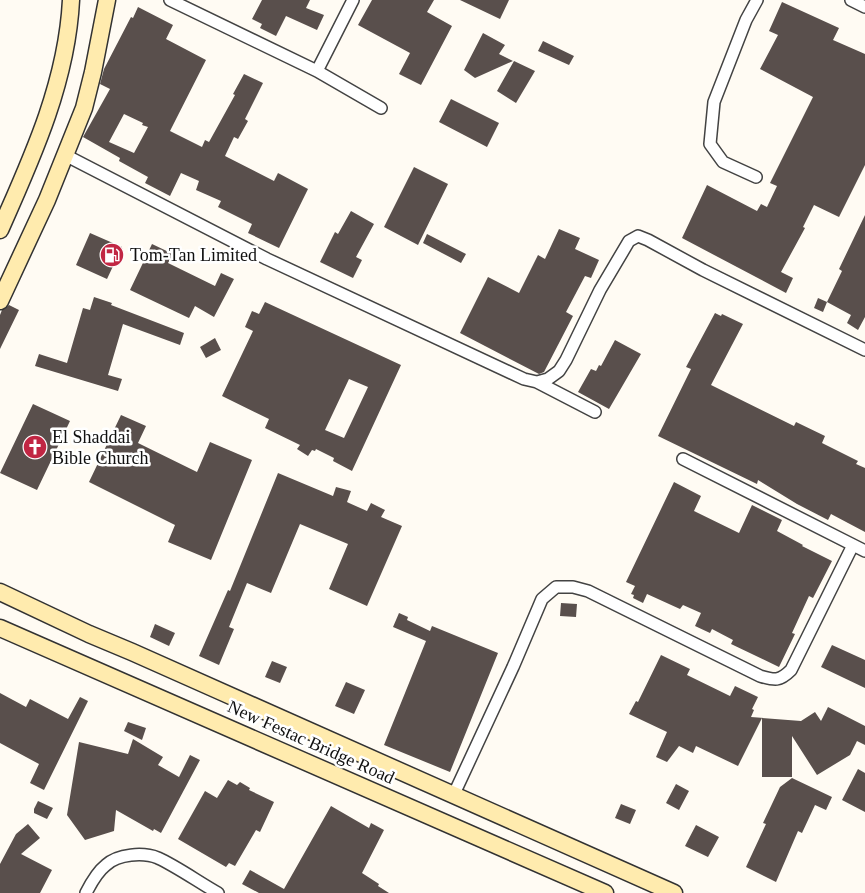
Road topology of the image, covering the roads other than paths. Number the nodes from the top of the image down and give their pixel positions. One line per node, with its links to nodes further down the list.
1 (71, 0): 12 (main road)
2 (107, 0): 10 (main road)
3 (170, 0): 8 (street)
4 (353, 0): 8 (street)
5 (757, 0): 11 (street)
6 (851, 0): 7 (street)
7 (865, 7)
8 (317, 71): 9 (street)
9 (381, 108)
10 (65, 155): 13 (main road); 15 (street)
11 (756, 176)
12 (0, 230)
13 (0, 301)
14 (865, 350): 15 (street)
15 (538, 382): 16 (street)
16 (595, 412)
17 (683, 459): 18 (street)
18 (853, 545): 19 (street); 22 (street)
19 (865, 551)
20 (0, 592): 22 (main road)
21 (0, 628): 24 (main road, New Festac Bridge Road)
22 (454, 794): 23 (main road)
23 (523, 826): 24 (main road); 28 (main road)
24 (510, 851): 27 (main road, New Festac Bridge Road)
25 (86, 893): 26 (street)
26 (218, 893)
27 (605, 893)
28 (674, 893)

